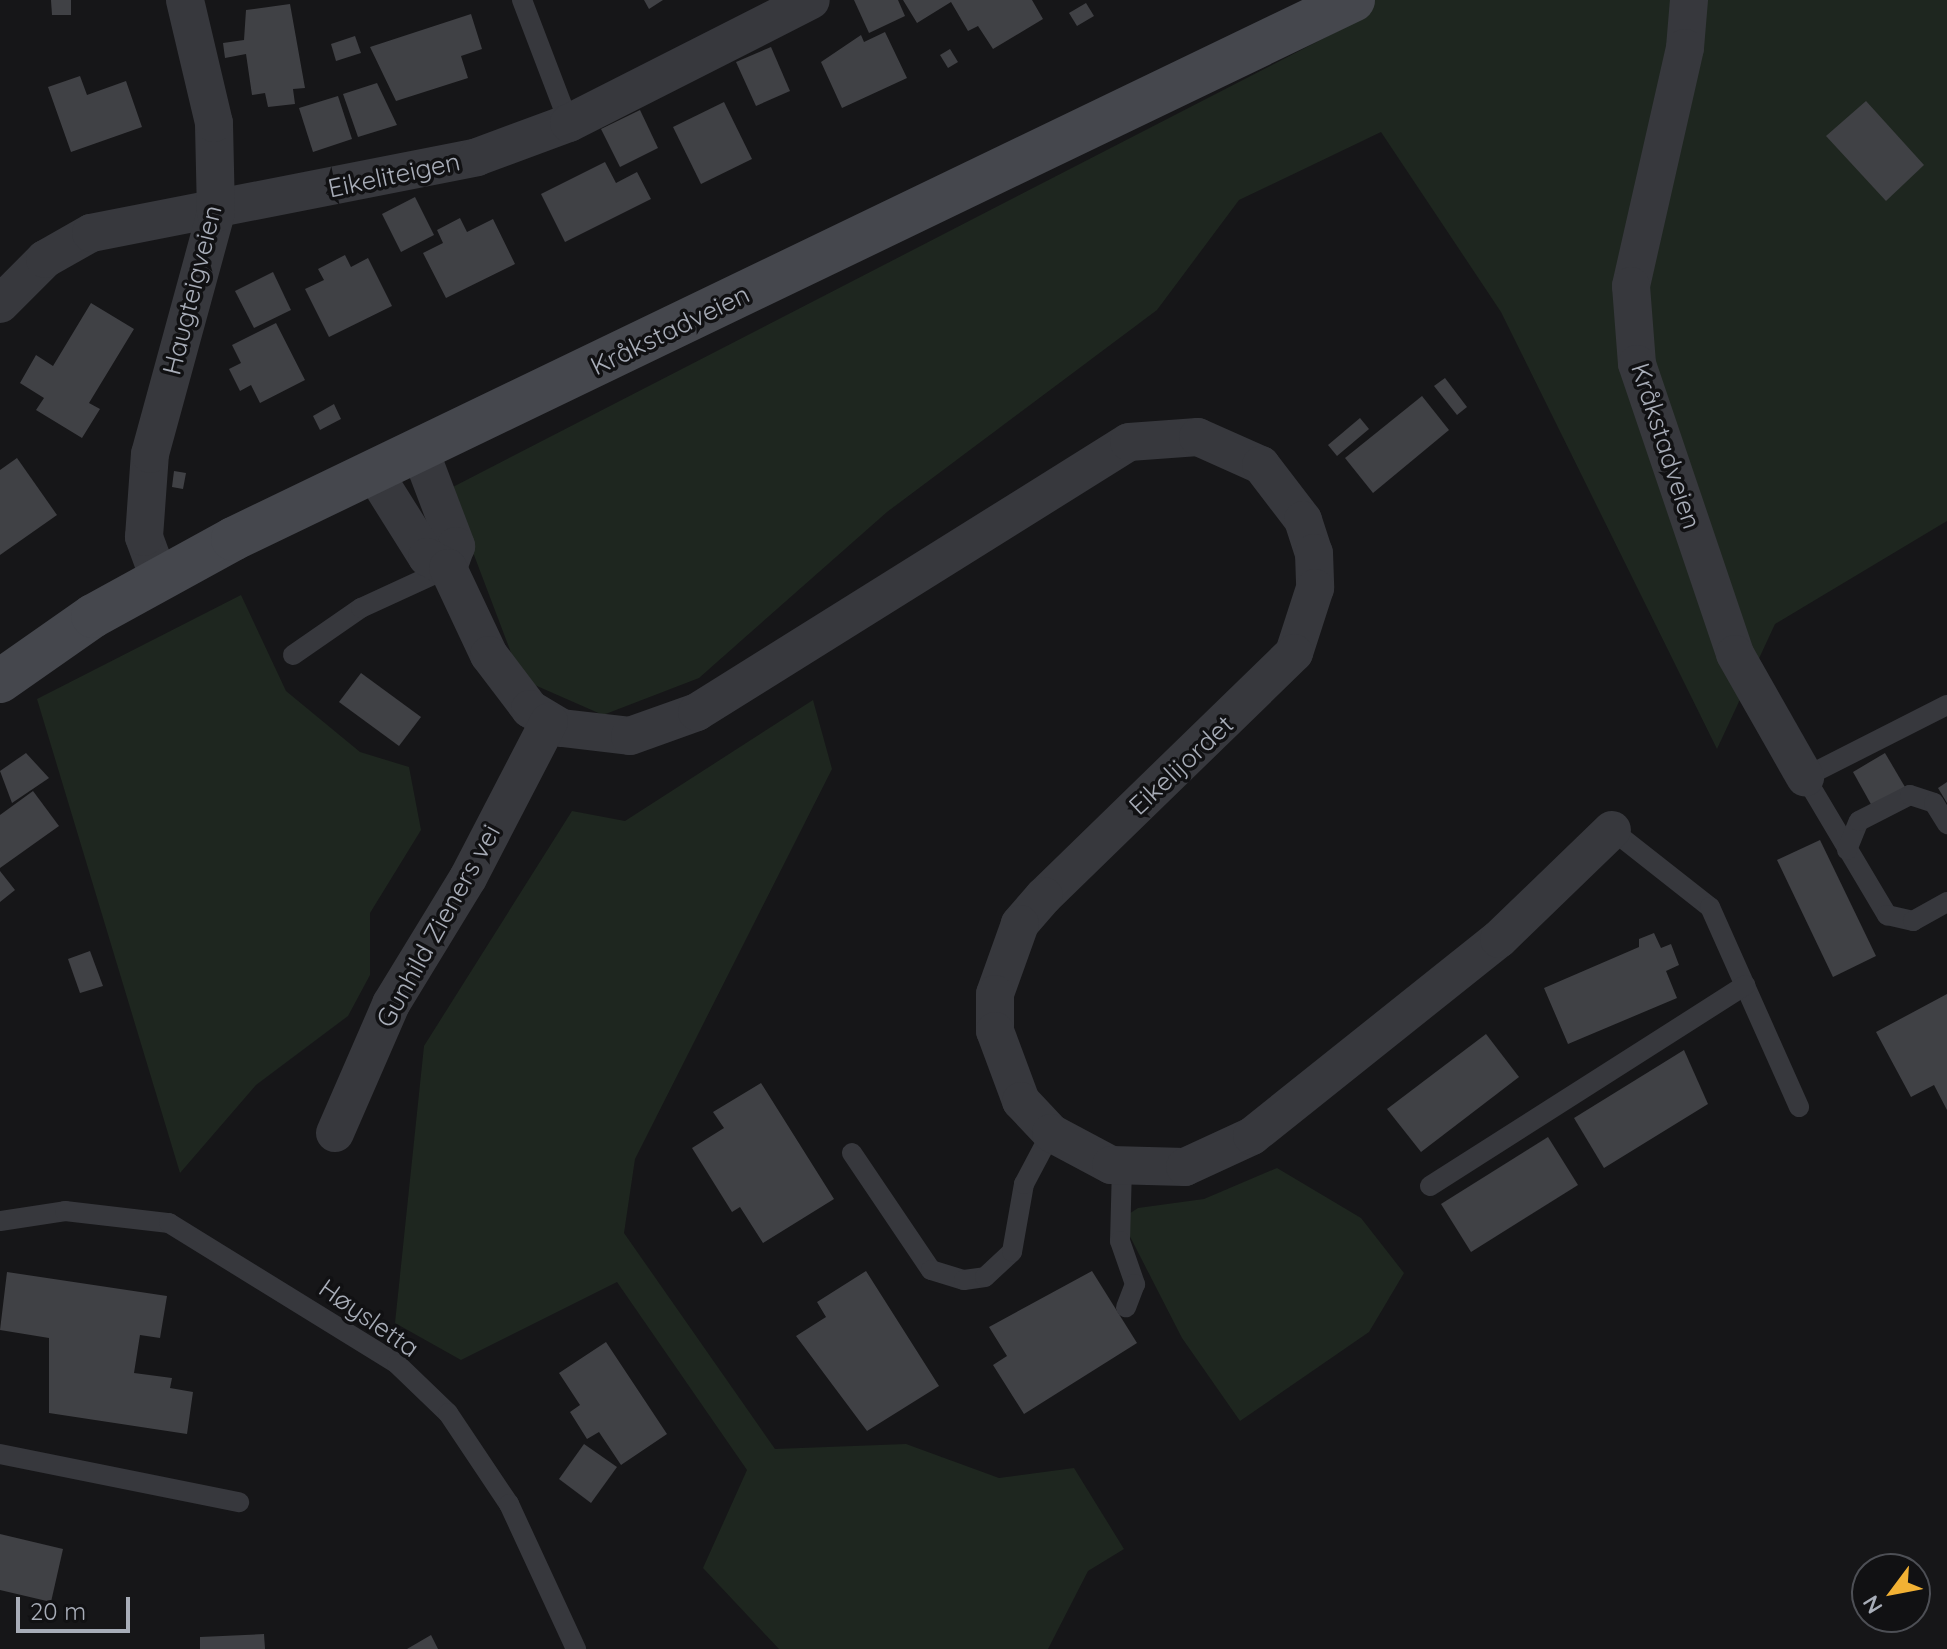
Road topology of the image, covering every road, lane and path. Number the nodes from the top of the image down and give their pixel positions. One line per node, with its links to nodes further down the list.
1 (185, 0): 7 (street, Haugteigveien)
2 (522, 0): 6 (lane)
3 (811, 0): 6 (street, Eikeliteigen)
4 (1353, 0): 9 (main road, Kråkstadveien)
5 (1689, 0): 17 (street, Kråkstadveien)
6 (569, 123): 7 (street, Eikeliteigen)
7 (216, 213): 8 (street, Eikeliteigen); 12 (street, Haugteigveien)
8 (0, 304)
9 (420, 451): 10 (main road, Kråkstadveien); 11 (street)
10 (373, 471): 11 (street, Eikelijordet); 12 (main road, Kråkstadveien)
11 (448, 568): 13 (lane); 16 (street, Eikelijordet)
12 (159, 578): 14 (main road, Kråkstadveien)
13 (293, 655)
14 (0, 681)
15 (1947, 705): 17 (lane)
16 (549, 722): 24 (street, Gunhild Zieners vei); 25 (street, Eikelijordet)
17 (1805, 777): 20 (lane, Kråkstadveien)
18 (1947, 824): 20 (lane)
19 (1612, 830): 22 (lane, Eikelijordet); 27 (street, Eikelijordet)
20 (1847, 850): 21 (lane, Kråkstadveien)
21 (1947, 902)
22 (1745, 985): 23 (lane, Eikelijordet); 28 (lane)
23 (1799, 1107)
24 (335, 1133)
25 (1051, 1133): 26 (lane); 27 (street, Eikelijordet)
26 (852, 1153)
27 (1122, 1166): 30 (lane)
28 (1430, 1186)
29 (0, 1221): 33 (lane, Høysletta)
30 (1126, 1307)
31 (0, 1454): 32 (lane)
32 (239, 1502)
33 (576, 1649)

